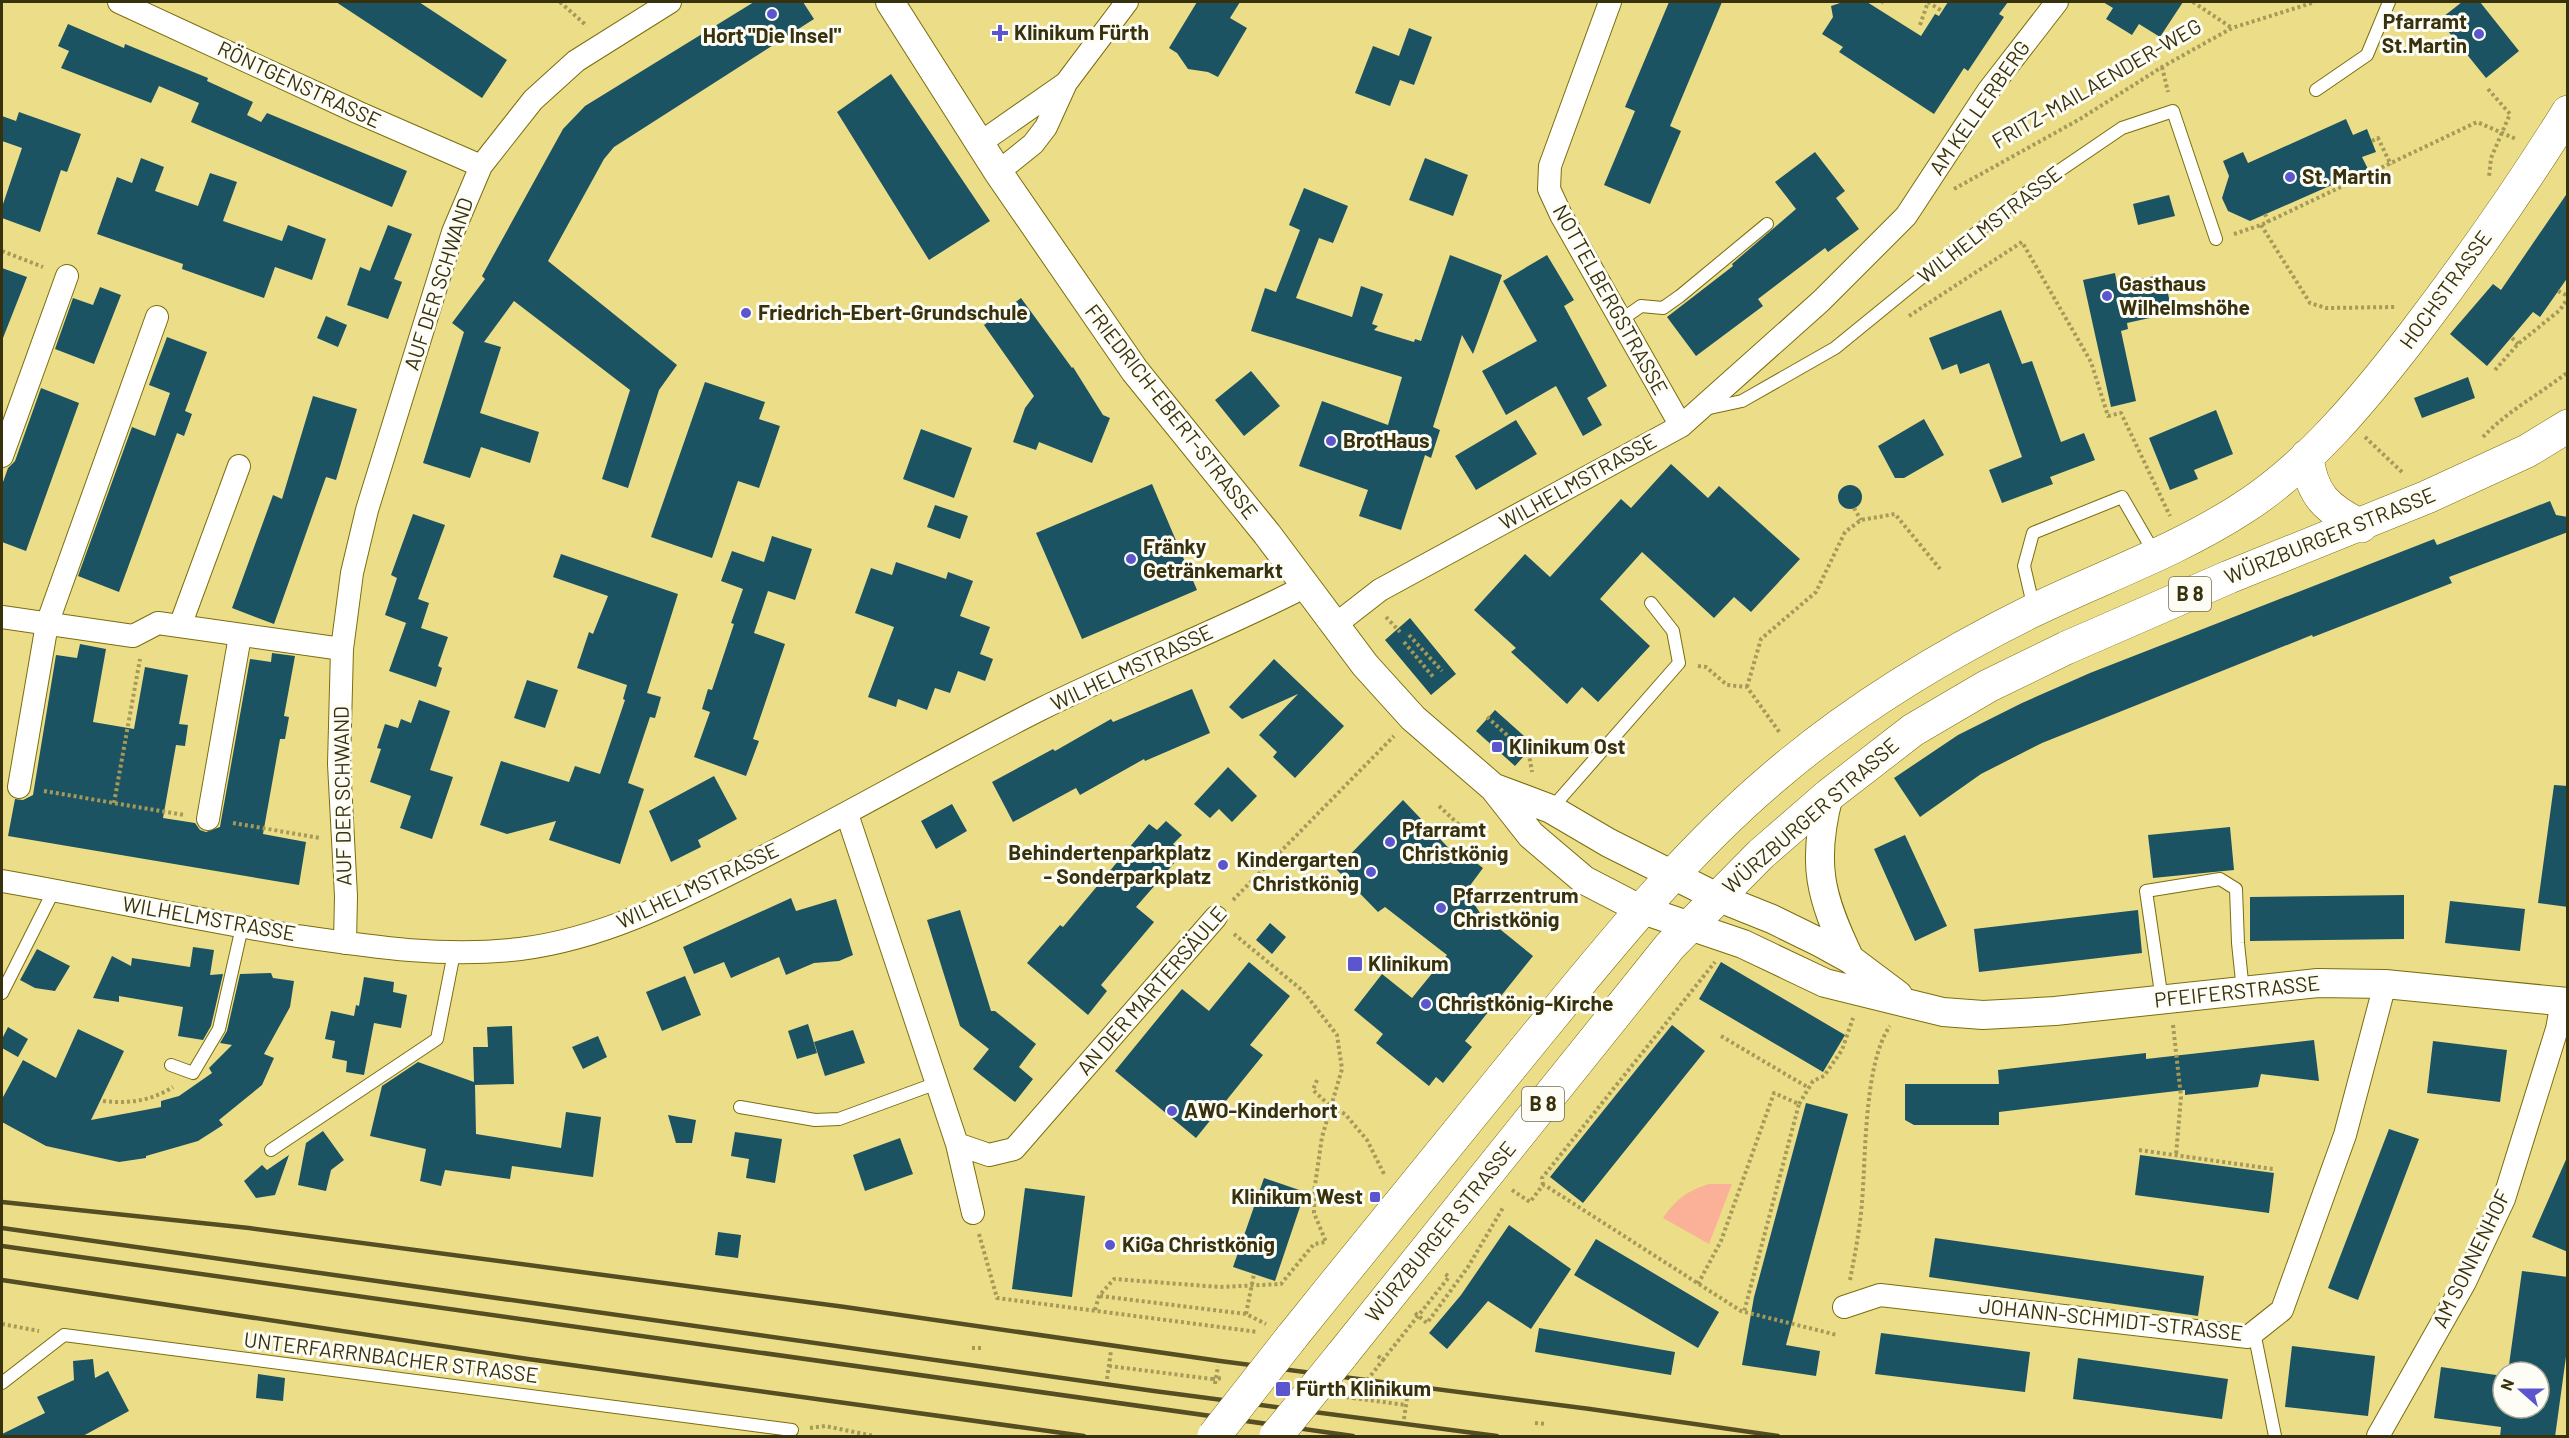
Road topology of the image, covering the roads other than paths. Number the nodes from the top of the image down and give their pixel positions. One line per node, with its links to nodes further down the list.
1 (119, 2): 12 (street, RÖNTGENSTRASSE)
2 (670, 2): 12 (street, AUF DER SCHWAND)
3 (890, 2): 11 (street, FRIEDRICH-EBERT-STRASSE)
4 (1127, 2): 8 (street)
5 (1610, 2): 19 (street, NOTTELBERGSTRASSE)
6 (2057, 2): 14 (street, AM KELLERBERG)
7 (2389, 2): 9 (lane)
8 (1066, 83): 11 (street); 13 (street)
9 (2316, 90)
10 (2568, 112): 23 (main road, HOCHSTRASSE / B 8)
11 (980, 143): 13 (street, FRIEDRICH-EBERT-STRASSE)
12 (481, 165): 35 (street, AUF DER SCHWAND)
13 (998, 172): 27 (street, FRIEDRICH-EBERT-STRASSE)
14 (1906, 216): 20 (street, WILHELMSTRASSE)
15 (1767, 224): 19 (lane)
16 (2216, 239): 20 (lane, WILHELMSTRASSE)
17 (67, 276): 22 (street)
18 (157, 317): 31 (street)
19 (1621, 320): 20 (street, NOTTELBERGSTRASSE)
20 (1689, 419): 32 (street, WILHELMSTRASSE)
21 (2568, 426): 25 (main road, WÜRZBURGER STRASSE / B 8)
22 (2, 456)
23 (2307, 456): 25 (main road); 26 (main road, B 8)
24 (239, 466): 33 (street)
25 (2361, 526): 38 (main road, WÜRZBURGER STRASSE / B 8)
26 (2169, 548): 29 (main road, B 8); 29 (lane)
27 (1306, 586): 32 (street, FRIEDRICH-EBERT-STRASSE); 40 (street, WILHELMSTRASSE)
28 (1651, 603): 39 (lane)
29 (2034, 610): 42 (main road, B 8)
30 (2, 617): 31 (street)
31 (47, 624): 33 (street); 36 (street)
32 (1335, 625): 37 (street, FRIEDRICH-EBERT-STRASSE)
33 (180, 626): 34 (street)
34 (240, 636): 35 (street); 41 (street)
35 (342, 649): 50 (street, AUF DER SCHWAND)
36 (20, 787)
37 (1494, 788): 39 (street, FRIEDRICH-EBERT-STRASSE); 46 (street, FRIEDRICH-EBERT-STRASSE)
38 (1829, 795): 45 (main road, WÜRZBURGER STRASSE / B 8); 52 (street)
39 (1551, 810): 42 (street, FRIEDRICH-EBERT-STRASSE)
40 (848, 814): 51 (street, WILHELMSTRASSE); 60 (street)
41 (208, 819)
42 (1674, 874): 45 (street, FRIEDRICH-EBERT-STRASSE); 46 (main road, B 8)
43 (2, 881): 44 (street, WILHELMSTRASSE)
44 (54, 890): 49 (street, WILHELMSTRASSE); 55 (lane)
45 (1717, 897): 48 (main road, WÜRZBURGER STRASSE / B 8); 52 (street, PFEIFERSTRASSE)
46 (1640, 909): 48 (street, FRIEDRICH-EBERT-STRASSE); 69 (main road, B 8, bridge)
47 (1216, 917): 62 (street, AN DER MARTERSÄULE)
48 (1689, 925): 57 (street, PFEIFERSTRASSE); 70 (main road, WÜRZBURGER STRASSE / B 8, bridge)
49 (242, 927): 50 (street, WILHELMSTRASSE); 59 (lane)
50 (345, 943): 51 (street, WILHELMSTRASSE)
51 (454, 953): 63 (lane)
52 (1850, 959): 57 (street, PFEIFERSTRASSE)
53 (2385, 984): 54 (street, PFEIFERSTRASSE); 58 (street, PFEIFERSTRASSE); 66 (street, JOHANN-SCHMIDT-STRASSE)
54 (2243, 991): 56 (street, PFEIFERSTRASSE); 56 (lane)
55 (2, 993)
56 (2166, 999): 57 (street, PFEIFERSTRASSE)
57 (1907, 1001)
58 (2565, 1002): 72 (street, AM SONNENHOF)
59 (171, 1065)
60 (937, 1083): 61 (lane); 62 (street)
61 (740, 1107)
62 (957, 1144): 64 (street)
63 (271, 1150)
64 (973, 1214)
65 (1844, 1307): 66 (street, JOHANN-SCHMIDT-STRASSE)
66 (2254, 1332): 71 (lane)
67 (2, 1383): 68 (lane, UNTERFARRNBACHER STRASSE)
68 (792, 1430)
69 (1214, 1437)
70 (1276, 1437)
71 (2275, 1437)
72 (2378, 1437)

